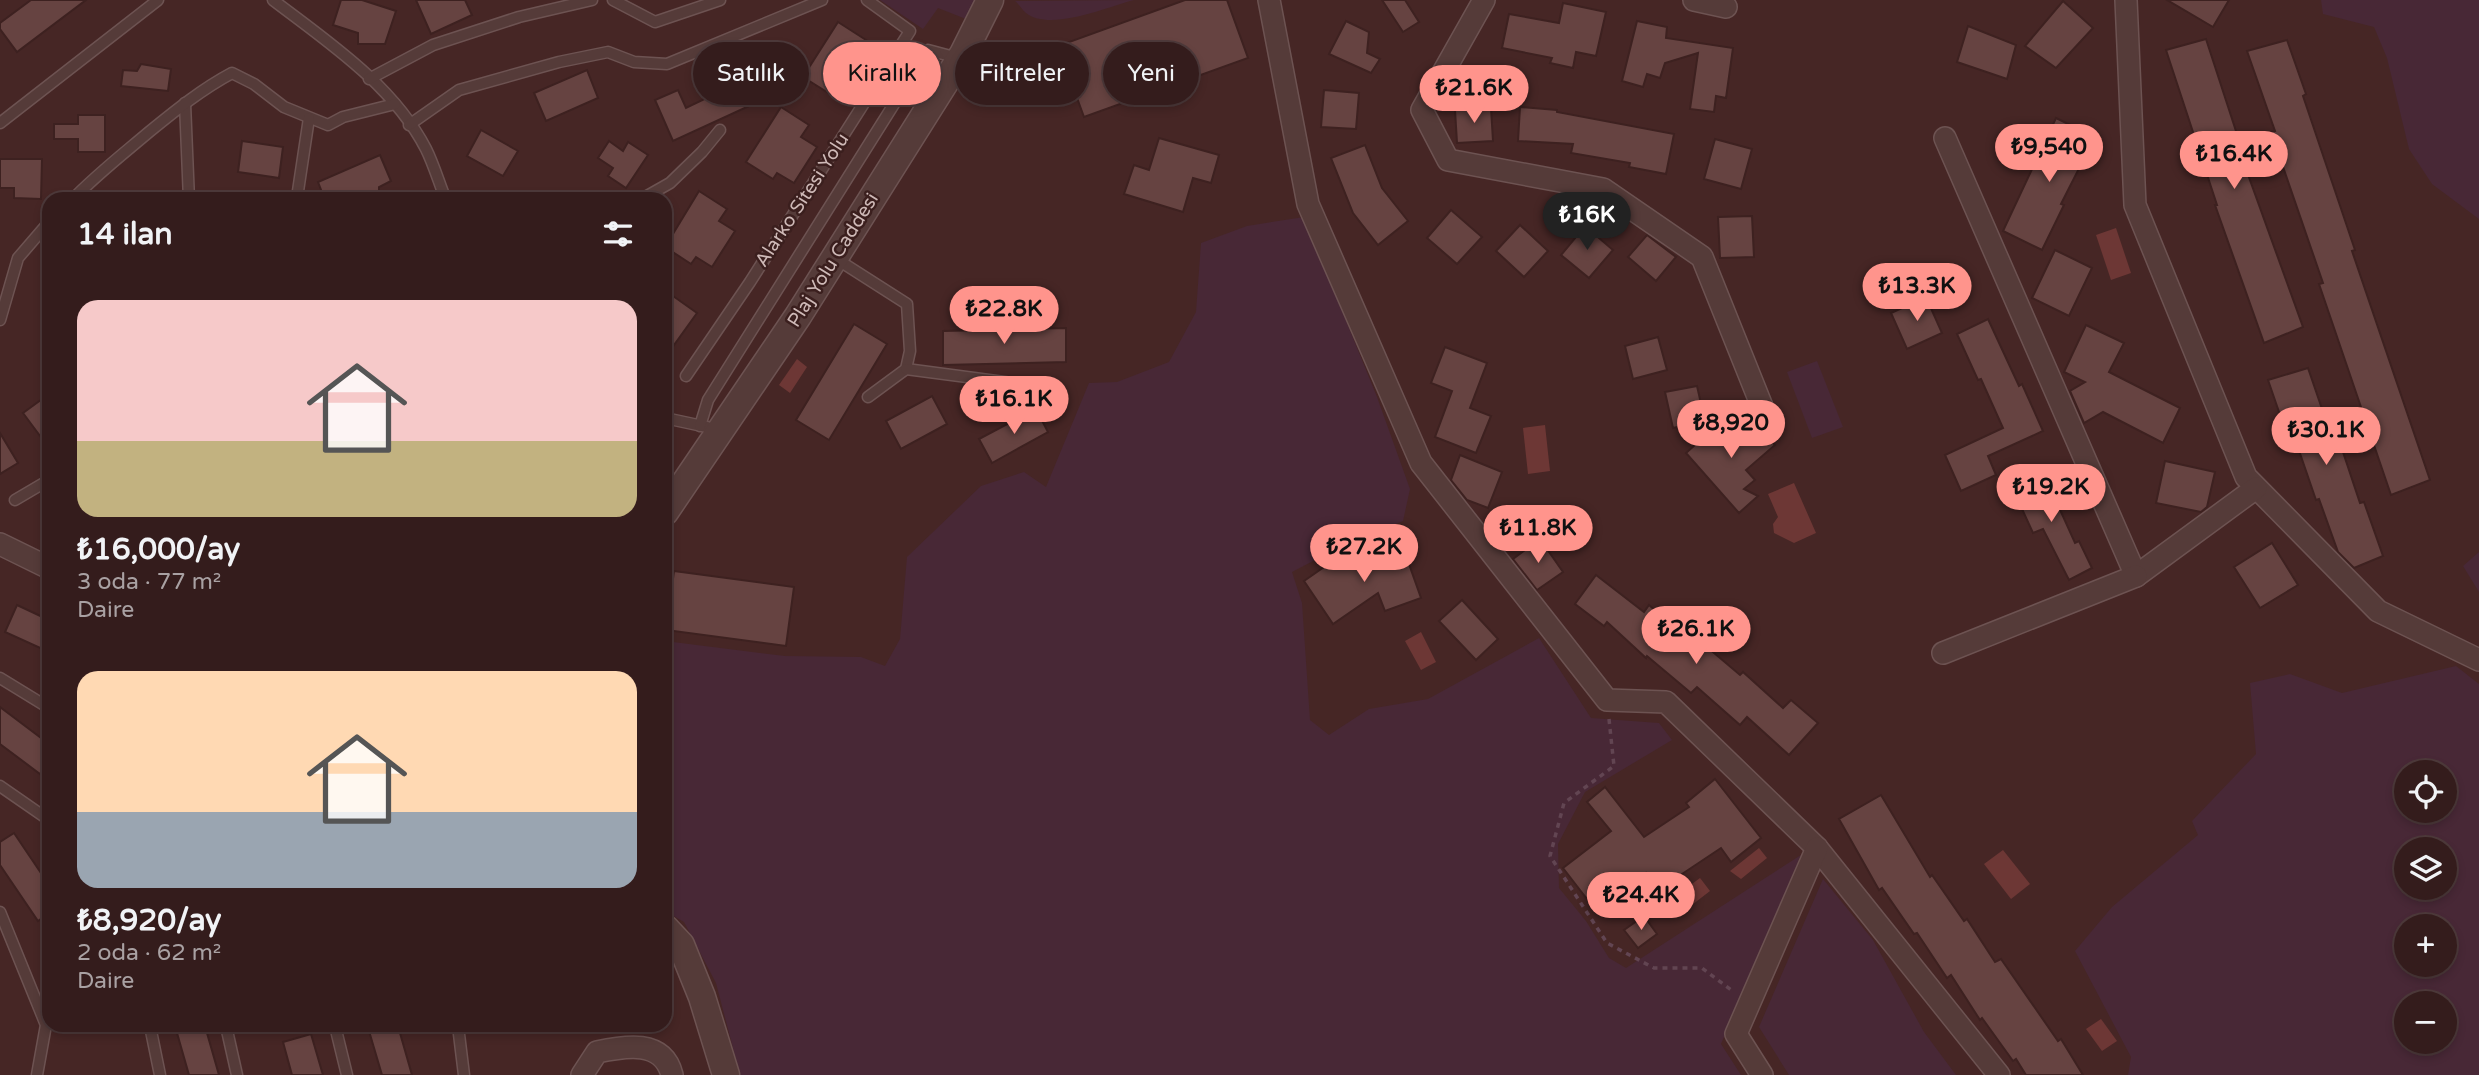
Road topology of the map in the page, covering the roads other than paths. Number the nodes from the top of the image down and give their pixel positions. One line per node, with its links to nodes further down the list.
1 (158, 0): 21 (lane)
2 (273, 0): 17 (lane)
3 (592, 0): 17 (lane)
4 (612, 0): 5 (lane)
5 (720, 0)
6 (822, 0): 22 (lane)
7 (867, 0): 34 (lane, Alarko Sitesi Yolu)
8 (990, 0): 14 (street, Plaj Yolu Caddesi)
9 (1269, 0): 53 (street)
10 (1484, 0): 37 (street)
11 (1694, 0): 13 (street)
12 (2126, 0): 41 (street)
13 (1726, 7)
14 (969, 42)
15 (955, 58): 39 (lane)
16 (955, 67): 31 (street, Plaj Yolu Caddesi)
17 (369, 79): 19 (lane)
18 (185, 103): 20 (lane); 25 (lane); 26 (lane)
19 (395, 104): 20 (lane); 22 (lane)
20 (309, 118): 27 (lane)
21 (0, 123)
22 (409, 125): 28 (lane)
23 (720, 130): 29 (lane)
24 (1945, 138): 46 (street)
25 (80, 192)
26 (189, 192)
27 (298, 192)
28 (443, 192)
29 (651, 192)
30 (42, 230): 32 (lane)
31 (835, 258): 33 (lane); 39 (street, Plaj Yolu Caddesi)
32 (0, 320)
33 (906, 369): 35 (lane); 36 (lane)
34 (686, 376)
35 (1058, 389)
36 (868, 397)
37 (1765, 414)
38 (672, 420): 39 (lane)
39 (709, 428): 42 (street, Plaj Yolu Caddesi)
40 (42, 484): 43 (lane)
41 (2256, 488): 46 (street); 48 (street)
42 (672, 499)
43 (15, 500)
44 (0, 544): 45 (street)
45 (42, 565)
46 (2136, 576): 47 (street)
47 (1943, 653)
48 (2479, 660)
49 (0, 678): 50 (lane)
50 (42, 704)
51 (0, 786): 52 (lane)
52 (42, 815)
53 (1816, 848): 70 (street); 71 (street)
54 (0, 912): 56 (lane)
55 (672, 935): 69 (street)
56 (42, 1015)
57 (45, 1032): 62 (lane)
58 (151, 1032): 63 (lane)
59 (227, 1032): 64 (lane)
60 (336, 1032): 65 (lane)
61 (459, 1032): 66 (lane)
62 (37, 1075)
63 (160, 1075)
64 (237, 1075)
65 (347, 1075)
66 (464, 1075)
67 (582, 1075): 68 (street)
68 (672, 1075)
69 (726, 1075)
70 (1762, 1075)
71 (1999, 1075)

